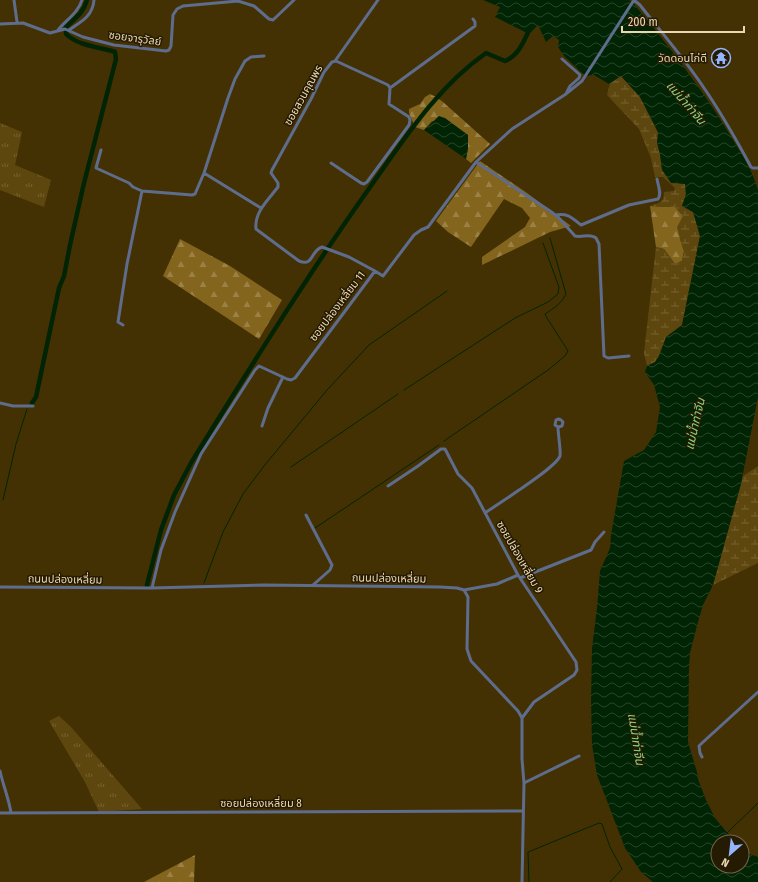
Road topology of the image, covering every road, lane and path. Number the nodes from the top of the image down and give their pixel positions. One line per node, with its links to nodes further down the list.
1 (14, 0): 12 (street)
2 (82, 0): 14 (street)
3 (94, 0): 15 (street)
4 (183, 0): 10 (street)
5 (294, 0): 8 (street)
6 (378, 0): 18 (street)
7 (634, 0): 20 (street); 24 (street)
8 (240, 1): 9 (street)
9 (209, 2): 10 (street)
10 (183, 6): 15 (street, ซอยจารุวัลย์)
11 (472, 19): 19 (street)
12 (17, 22): 13 (street, ซอยจารุวัลย์); 14 (street, ซอยจารุวัลย์)
13 (0, 24)
14 (58, 30): 15 (street, ซอยจารุวัลย์)
15 (69, 30)
16 (264, 56): 25 (street)
17 (562, 59): 20 (street, ซอยปล่องเหลี่ยม 11)
18 (335, 61): 19 (street, ซอยสวนคุณพร); 28 (street, ซอยสวนคุณพร)
19 (390, 88): 23 (street)
20 (566, 94): 22 (street, ซอยปล่องเหลี่ยม 11)
21 (101, 150): 27 (street)
22 (476, 162): 29 (street); 30 (street, ซอยปล่องเหลี่ยม 11)
23 (331, 163)
24 (758, 168)
25 (204, 173): 27 (street); 28 (street)
26 (657, 179): 29 (street)
27 (142, 191): 31 (street)
28 (261, 208): 30 (street, ซอยสวนคุณพร)
29 (556, 215): 32 (street)
30 (375, 271): 33 (street, ซอยปล่องเหลี่ยม 11)
31 (123, 325)
32 (629, 356)
33 (283, 377): 36 (street); 45 (street)
34 (0, 403): 35 (street)
35 (33, 406)
36 (262, 426)
37 (558, 428): 39 (street)
38 (388, 486): 39 (street, ซอยปล่องเหลี่ยม 9)
39 (485, 512): 42 (street, ซอยปล่องเหลี่ยม 9)
40 (306, 515): 43 (street)
41 (604, 532): 42 (street, ถนนปล่องเหลี่ยม)
42 (519, 577): 46 (street, ถนนปล่องเหลี่ยม); 48 (street, ซอยปล่องเหลี่ยม 9)
43 (313, 586): 45 (street, ถนนปล่องเหลี่ยม); 46 (street, ถนนปล่องเหลี่ยม)
44 (0, 587): 45 (street, ถนนปล่องเหลี่ยม)
45 (152, 588)
46 (464, 590): 48 (street)
47 (758, 692): 50 (street)
48 (522, 718): 52 (street)
49 (579, 756): 52 (street)
50 (702, 757)
51 (0, 771): 55 (street)
52 (524, 783): 53 (street)
53 (523, 811): 55 (street, ซอยปล่องเหลี่ยม 8); 56 (street)
54 (0, 813): 55 (street, ซอยปล่องเหลี่ยม 8)
55 (10, 813)
56 (522, 882)

